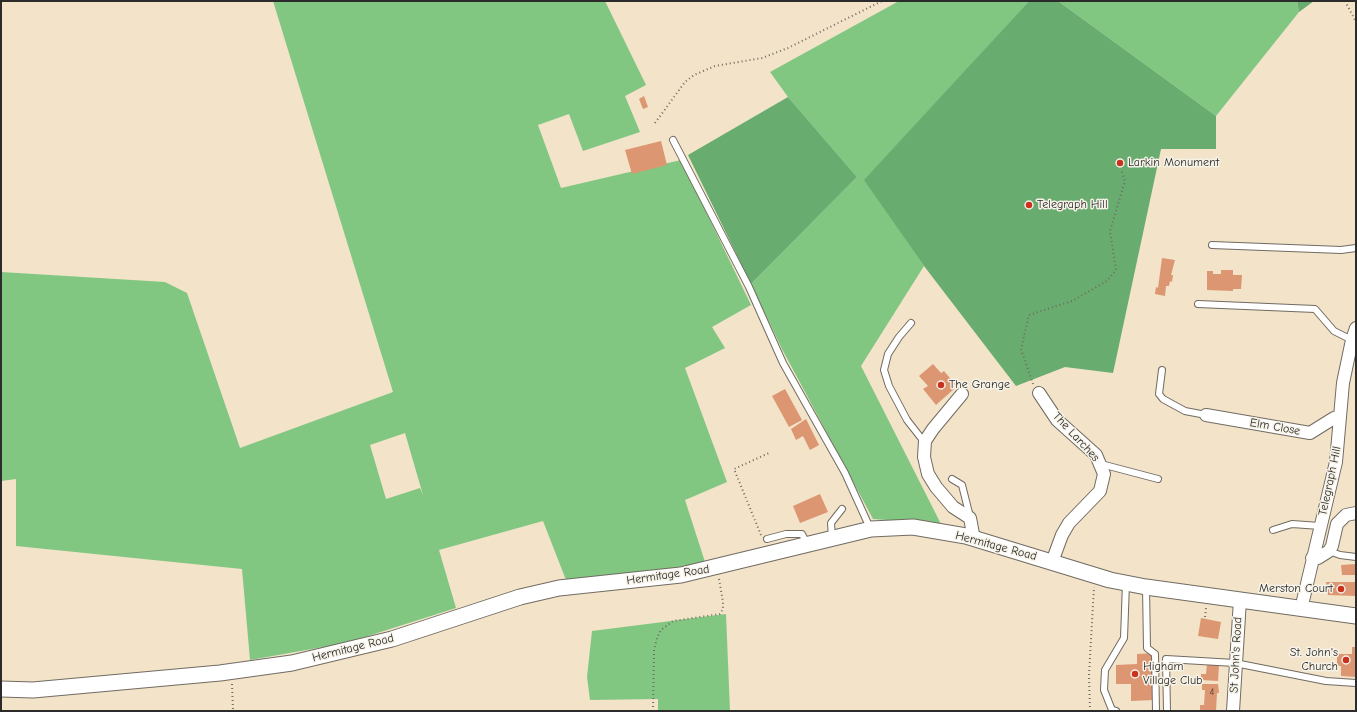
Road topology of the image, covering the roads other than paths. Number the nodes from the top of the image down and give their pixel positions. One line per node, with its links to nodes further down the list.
1 (673, 140): 21 (lane)
2 (1212, 245): 3 (lane)
3 (1356, 248)
4 (1198, 304): 7 (lane)
5 (911, 323): 13 (lane)
6 (1356, 328): 7 (street, Telegraph Hill)
7 (1352, 340): 12 (street, Telegraph Hill)
8 (1162, 370): 11 (lane)
9 (1039, 393): 14 (street, The Larches)
10 (962, 394): 13 (street)
11 (1206, 415): 12 (street, Elm Close)
12 (1340, 418): 20 (street, Telegraph Hill)
13 (925, 443): 19 (street)
14 (1101, 464): 16 (lane); 30 (street, The Larches)
15 (952, 478): 19 (lane)
16 (1158, 480)
17 (842, 509): 23 (lane)
18 (1356, 513): 27 (street)
19 (970, 518): 25 (street)
20 (1320, 526): 22 (lane); 29 (street, Telegraph Hill)
21 (871, 529): 23 (street, Hermitage Road); 25 (street, Hermitage Road)
22 (1273, 530)
23 (832, 538): 26 (street, Hermitage Road)
24 (767, 539): 26 (lane)
25 (974, 539): 30 (street, Hermitage Road)
26 (807, 544): 38 (street, Hermitage Road)
27 (1329, 551): 28 (lane); 29 (street)
28 (1356, 557)
29 (1312, 558): 34 (street, Telegraph Hill)
30 (1052, 562): 31 (street, Hermitage Road)
31 (1126, 583): 32 (street, Hermitage Road); 39 (lane)
32 (1146, 587): 33 (street, Hermitage Road); 40 (lane)
33 (1240, 600): 34 (street, Hermitage Road); 36 (street, St John's Road)
34 (1301, 609): 35 (street, Hermitage Road)
35 (1356, 616)
36 (1235, 663): 37 (lane); 41 (lane); 42 (street, St John's Road)
37 (1356, 683)
38 (1, 688)
39 (1116, 711)
40 (1156, 711)
41 (1167, 711)
42 (1232, 711)

